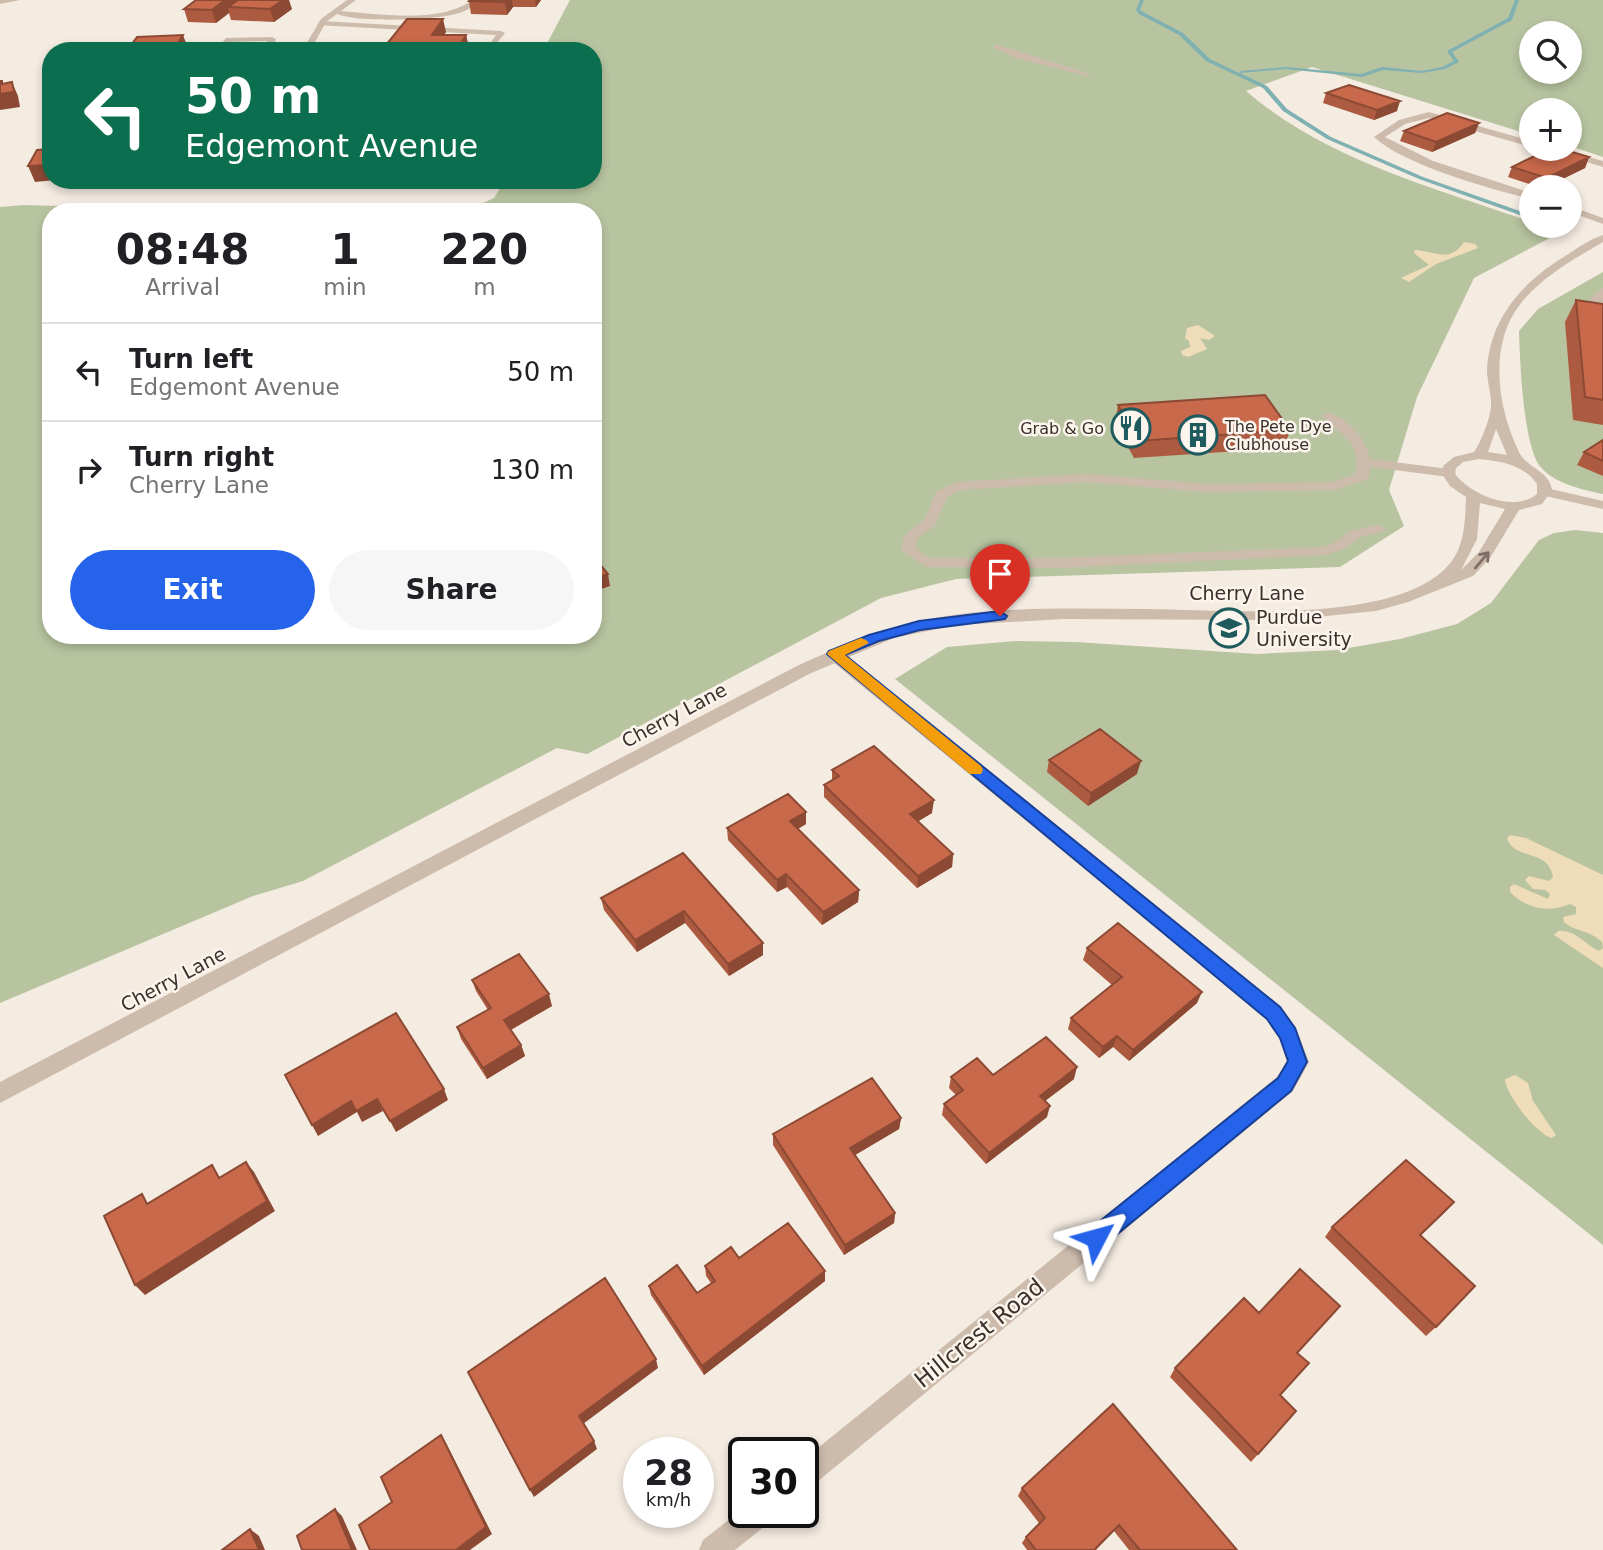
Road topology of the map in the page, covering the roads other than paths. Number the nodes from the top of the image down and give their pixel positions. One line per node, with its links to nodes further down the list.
1 (16, 0): 4 (street)
2 (352, 0): 5 (street)
3 (477, 0): 5 (street)
4 (0, 2)
5 (332, 12): 6 (street)
6 (320, 23): 9 (street); 10 (street)
7 (225, 42): 8 (street)
8 (271, 42)
9 (309, 42)
10 (495, 42)
11 (997, 46): 12 (street)
12 (1087, 74)
13 (1519, 141): 16 (street)
14 (1582, 158): 15 (street)
15 (1603, 164)
16 (1519, 192)
17 (1582, 213): 18 (street)
18 (1603, 221)
19 (1603, 238): 22 (street)
20 (1603, 291): 21 (street)
21 (1603, 302)
22 (1495, 412): 24 (street); 26 (street)
23 (1328, 416): 25 (street)
24 (1479, 455): 26 (street); 27 (street)
25 (1365, 462): 27 (street); 32 (street)
26 (1517, 462): 28 (street)
27 (1449, 473): 29 (street)
28 (1546, 492): 30 (street); 31 (street)
29 (1473, 498): 31 (street); 33 (street, Cherry Lane)
30 (1603, 505)
31 (1514, 507): 33 (street, Cherry Lane, one-way to 31)
32 (1378, 529)
33 (1428, 589): 34 (street, Cherry Lane)
34 (834, 654): 35 (street, Cherry Lane); 36 (street, Hillcrest Road)
35 (0, 1093)
36 (819, 1464)
37 (740, 1528): 38 (street)
38 (713, 1550)

